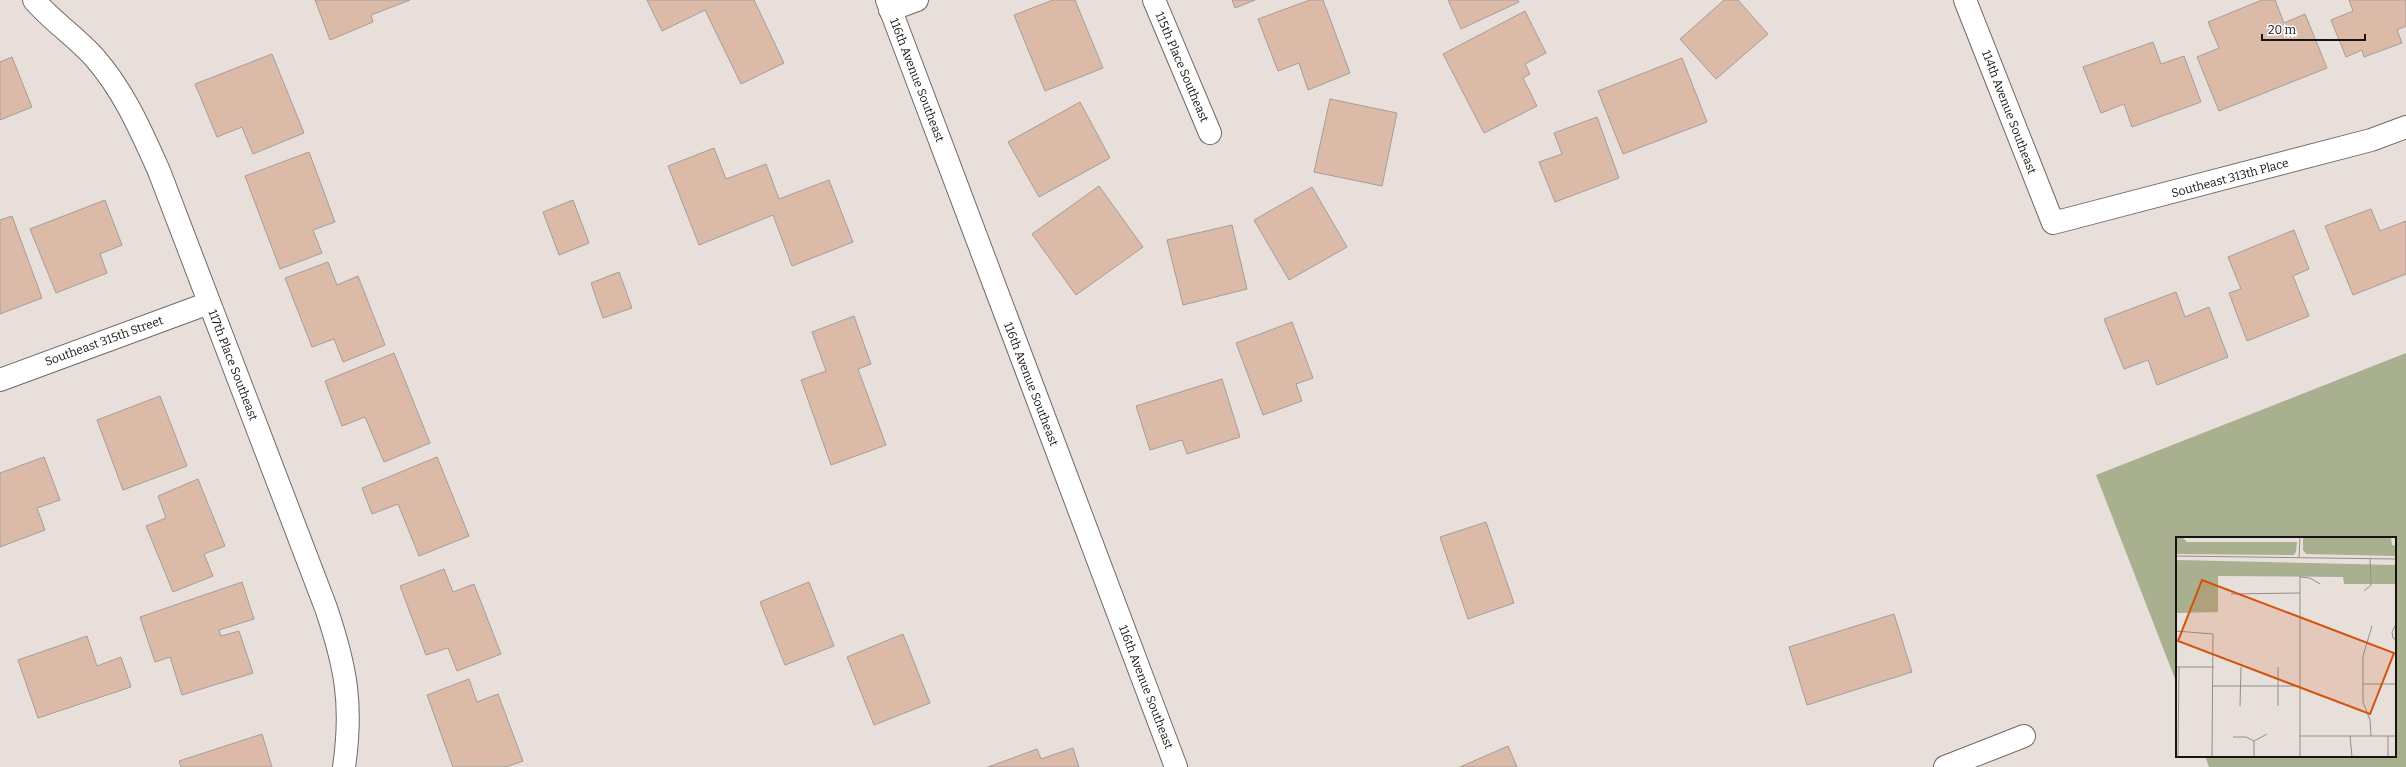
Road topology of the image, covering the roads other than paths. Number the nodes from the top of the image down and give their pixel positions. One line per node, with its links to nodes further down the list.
1 (34, 0): 9 (street, 117th Place Southeast)
2 (917, 0): 5 (street)
3 (1154, 0): 7 (street, 115th Place Southeast)
4 (1965, 0): 8 (street, 114th Avenue Southeast)
5 (889, 5): 13 (street, 116th Avenue Southeast)
6 (2406, 127): 8 (street, Southeast 313th Place)
7 (1210, 133)
8 (2053, 224)
9 (208, 302): 10 (street, Southeast 315th Street); 12 (street, 117th Place Southeast)
10 (0, 380)
11 (2024, 736): 14 (street)
12 (344, 767)
13 (1176, 767)
14 (1945, 767)

